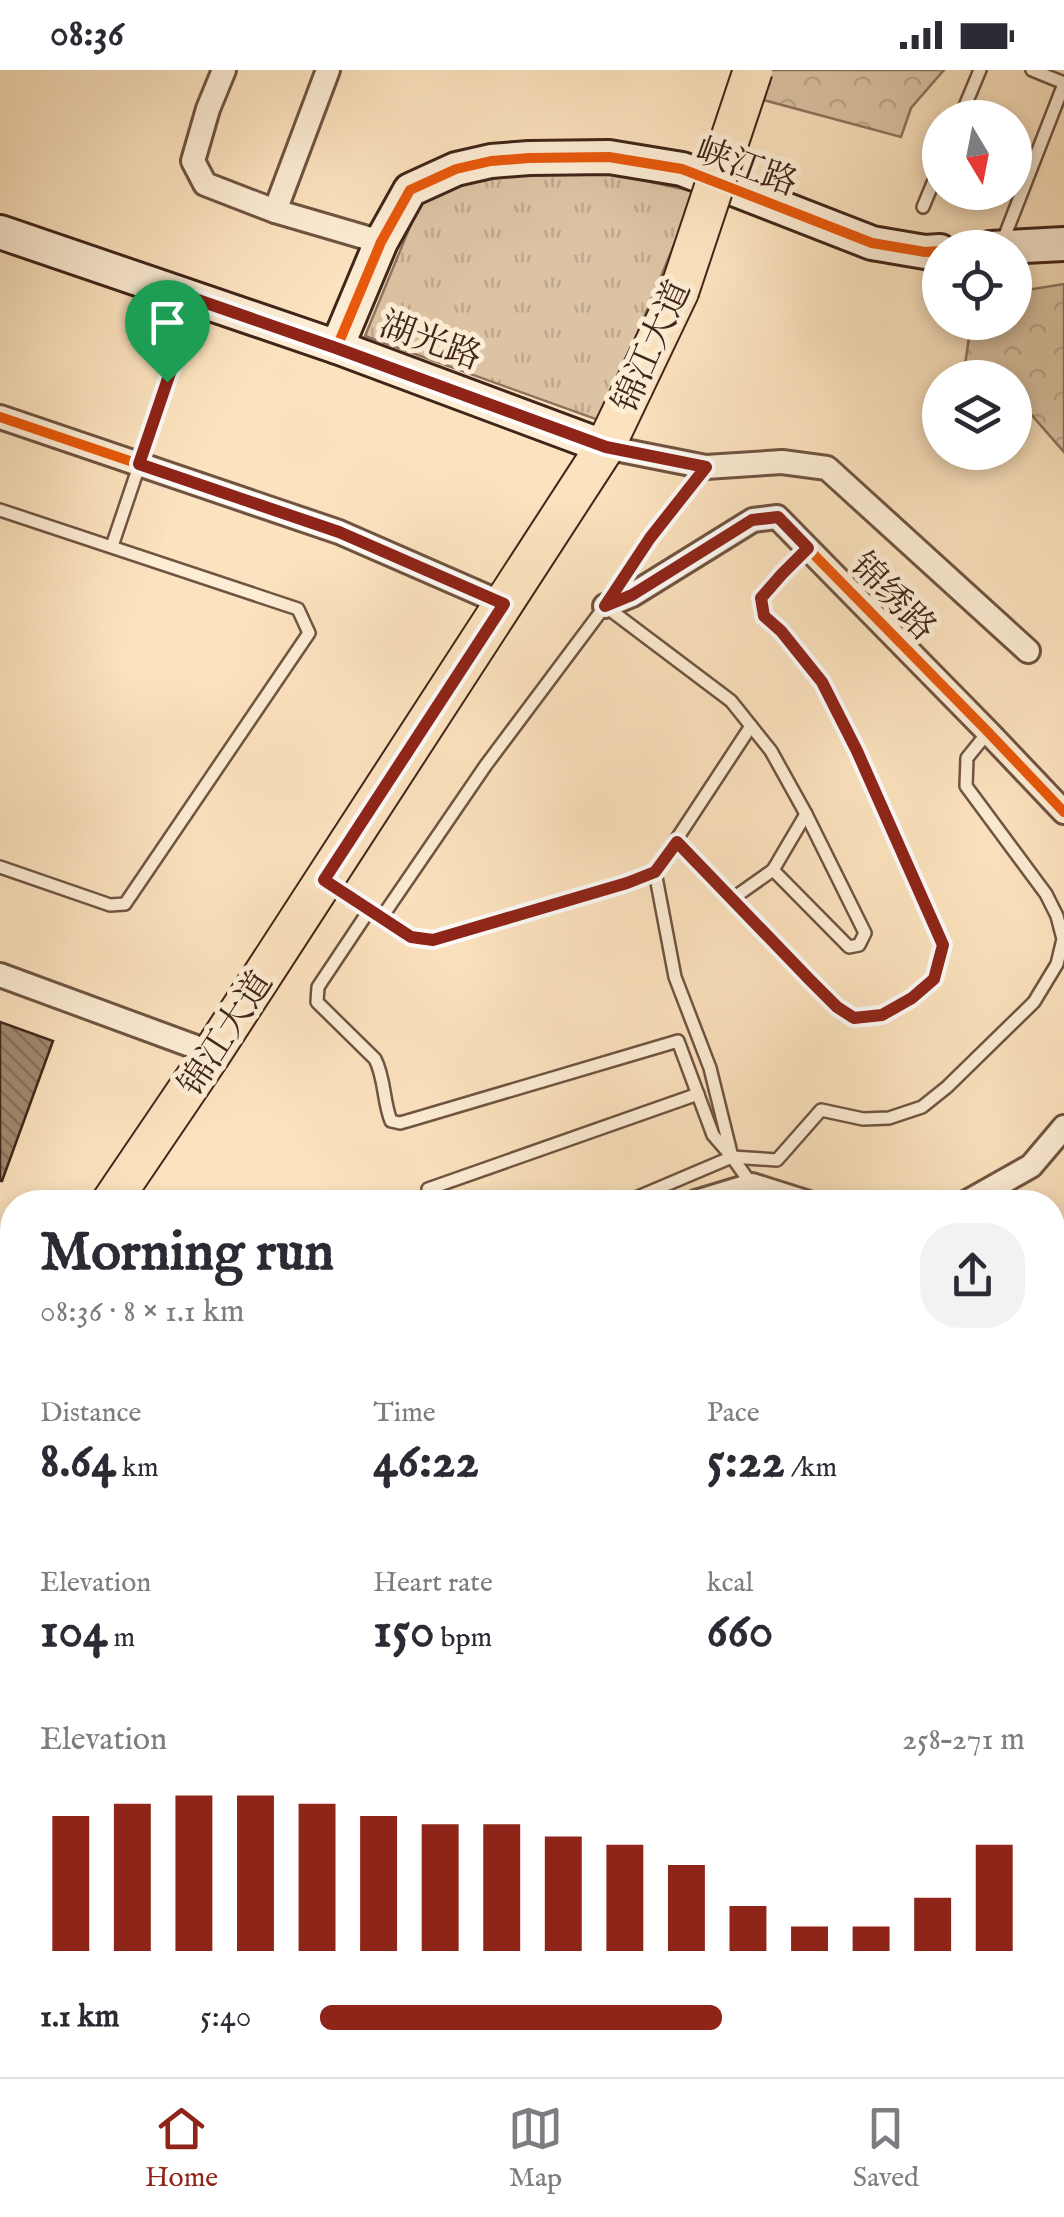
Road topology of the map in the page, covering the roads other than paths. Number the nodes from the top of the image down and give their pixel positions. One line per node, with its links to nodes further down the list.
1 (224, 70): 8 (street)
2 (328, 70): 8 (street)
3 (752, 70): 18 (main road, 锦江大道, bridge)
4 (980, 70): 7 (lane)
5 (1032, 70): 6 (lane)
6 (1064, 83): 9 (lane)
7 (968, 100)
8 (275, 212): 11 (street)
9 (1008, 230)
10 (0, 232): 15 (street, 湖光路)
11 (380, 242): 14 (street, 峡江路); 16 (street, 峡江路)
12 (1064, 244): 13 (street)
13 (1032, 246)
14 (922, 252)
15 (195, 299): 16 (street, 湖光路); 19 (lane)
16 (336, 348): 18 (street, 湖光路)
17 (0, 417): 19 (street)
18 (606, 447): 20 (street); 24 (main road, 锦江大道)
19 (139, 464): 22 (lane); 24 (street)
20 (706, 467): 25 (lane); 26 (street)
21 (0, 510): 22 (lane)
22 (112, 546): 32 (lane)
23 (808, 548): 25 (street, 锦绣路); 28 (street, 锦绣路); 36 (lane)
24 (504, 604): 35 (main road, 锦江大道)
25 (605, 606): 27 (lane); 38 (lane)
26 (1028, 651)
27 (751, 726): 30 (lane); 31 (lane)
28 (988, 732): 29 (street, 锦绣路); 43 (lane)
29 (1064, 812)
30 (806, 814): 33 (lane); 33 (lane)
31 (677, 842): 34 (lane); 36 (lane)
32 (0, 867)
33 (773, 870): 36 (lane)
34 (655, 872): 38 (lane); 43 (lane)
35 (324, 880): 37 (lane); 40 (main road, 锦江大道)
36 (732, 899)
37 (370, 909): 38 (lane); 41 (lane)
38 (382, 917)
39 (0, 975): 40 (street)
40 (212, 1053): 46 (main road, 锦江大道)
41 (698, 1094): 43 (lane); 45 (lane)
42 (1064, 1126): 50 (street)
43 (732, 1157): 44 (lane); 47 (lane)
44 (752, 1186): 48 (street); 49 (street)
45 (428, 1189)
46 (119, 1190)
47 (654, 1190)
48 (738, 1190)
49 (766, 1190)
50 (989, 1190)

